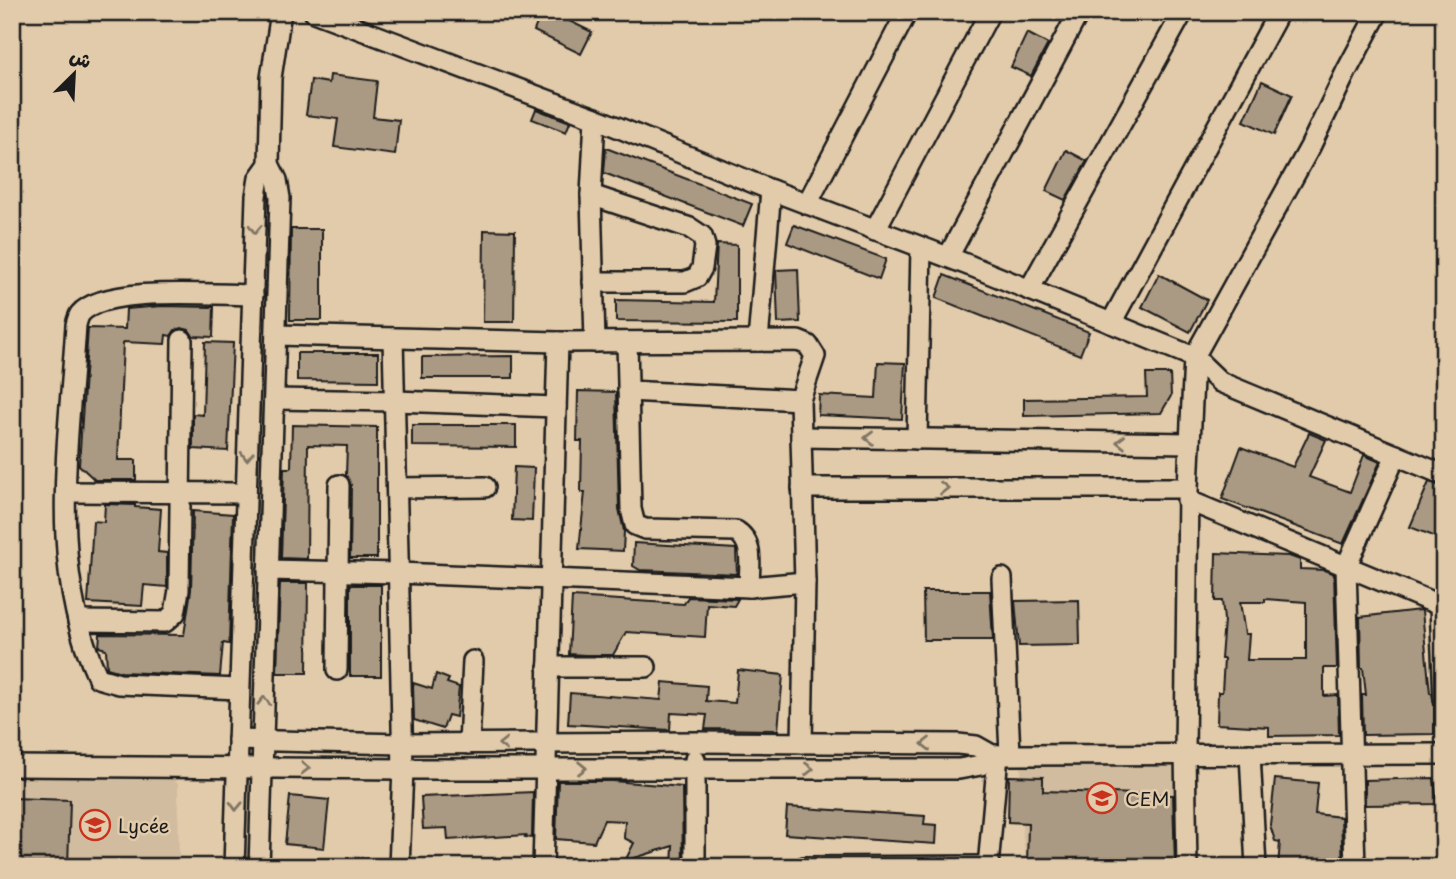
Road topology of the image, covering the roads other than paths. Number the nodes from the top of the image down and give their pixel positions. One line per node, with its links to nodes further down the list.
1 (281, 12): 10 (street)
2 (314, 12): 9 (street)
3 (907, 12): 13 (street)
4 (990, 12): 14 (street)
5 (1079, 12): 16 (street)
6 (1183, 12): 18 (street)
7 (1279, 12): 20 (street)
8 (1378, 12): 28 (street)
9 (595, 118): 11 (street); 12 (street)
10 (269, 164): 19 (street, one-way to 19); 21 (street)
11 (771, 190): 13 (street); 24 (street)
12 (591, 195): 17 (street); 17 (street)
13 (807, 204): 14 (street)
14 (875, 230): 15 (street)
15 (921, 247): 16 (street); 35 (street)
16 (947, 257): 18 (street)
17 (593, 282): 26 (street)
18 (1029, 290): 20 (street)
19 (253, 295): 43 (street); 45 (street, one-way to 45)
20 (1111, 323): 28 (street)
21 (276, 335): 22 (street); 30 (street)
22 (393, 338): 25 (street); 32 (street)
23 (182, 340): 44 (street)
24 (758, 341): 27 (street); 31 (street)
25 (558, 342): 26 (street); 33 (street)
26 (595, 342): 27 (street)
27 (627, 342): 29 (street)
28 (1194, 357): 36 (street); 37 (street)
29 (628, 391): 31 (street); 54 (street)
30 (274, 399): 32 (street); 48 (street)
31 (800, 400): 34 (street)
32 (395, 401): 33 (street); 41 (street)
33 (556, 407): 52 (street)
34 (801, 437): 35 (street, one-way to 34); 42 (street)
35 (917, 439): 36 (street, one-way to 35)
36 (1189, 443): 46 (street)
37 (1396, 455): 38 (street); 47 (street)
38 (1444, 475)
39 (339, 485): 49 (street)
40 (485, 487): 41 (street)
41 (397, 488): 50 (street)
42 (802, 488): 46 (street, one-way to 46); 53 (street)
43 (66, 492): 44 (street); 56 (street)
44 (179, 492): 45 (street); 56 (street)
45 (246, 493): 61 (street)
46 (1187, 494): 47 (street); 70 (street)
47 (1346, 566): 55 (street); 72 (street)
48 (268, 570): 49 (street); 64 (street, one-way to 48)
49 (339, 571): 50 (street); 60 (street)
50 (398, 573): 52 (street); 67 (street)
51 (1002, 578): 74 (street)
52 (551, 579): 54 (street); 58 (street)
53 (805, 582): 54 (street); 66 (street)
54 (749, 587)
55 (1443, 603): 62 (street)
56 (78, 621): 61 (street)
57 (473, 661): 68 (street)
58 (548, 667): 59 (street); 69 (street)
59 (646, 667)
60 (338, 670)
61 (240, 689): 63 (street)
62 (1444, 698)
63 (238, 740): 64 (street); 76 (street)
64 (263, 740): 67 (street); 77 (street)
65 (696, 742): 66 (street); 69 (street); 80 (street)
66 (802, 743): 74 (street, one-way to 66)
67 (402, 744): 68 (street); 79 (street)
68 (469, 744): 69 (street, one-way to 68)
69 (546, 744): 78 (street)
70 (1185, 753): 71 (street); 74 (street); 88 (street)
71 (1250, 754): 72 (street); 89 (street)
72 (1352, 754): 73 (street); 90 (street)
73 (1444, 754)
74 (1000, 755): 80 (street, one-way to 74); 81 (street)
75 (12, 766): 76 (street)
76 (237, 766): 77 (street); 82 (street, one-way to 82)
77 (262, 767): 79 (street, one-way to 79); 83 (street)
78 (545, 768): 79 (street); 80 (street, one-way to 80); 85 (street)
79 (403, 769): 84 (street)
80 (695, 770): 86 (street)
81 (988, 866): 87 (street)
82 (234, 867)
83 (259, 867)
84 (399, 867)
85 (543, 867)
86 (695, 867)
87 (804, 867)
88 (1187, 867)
89 (1256, 867)
90 (1355, 867)

